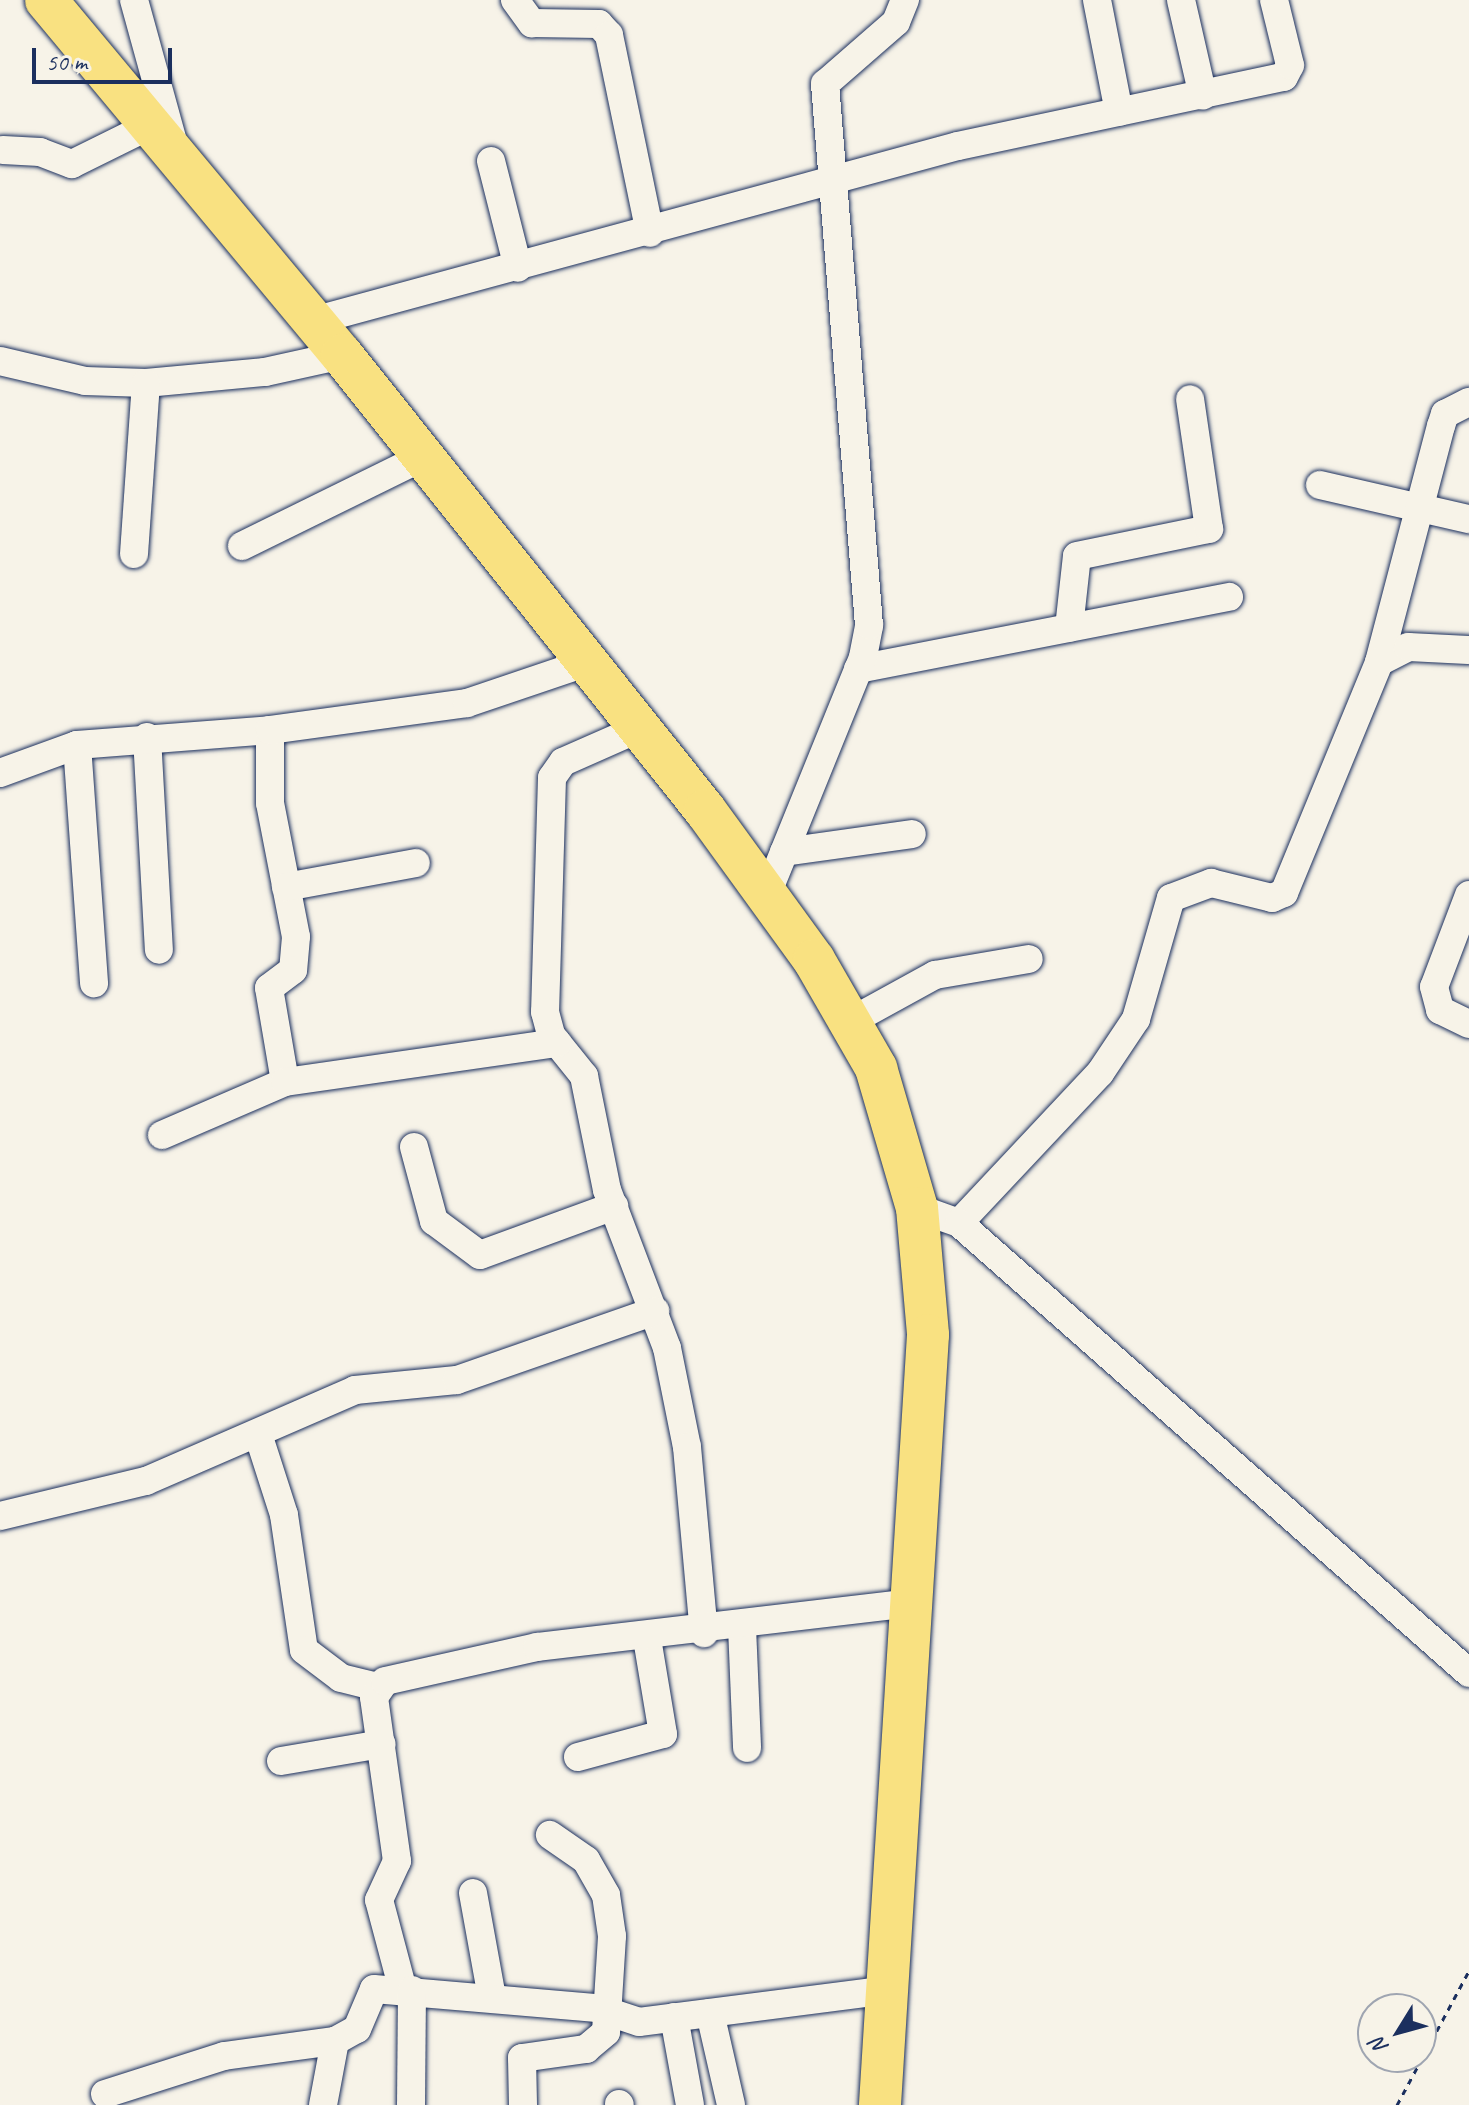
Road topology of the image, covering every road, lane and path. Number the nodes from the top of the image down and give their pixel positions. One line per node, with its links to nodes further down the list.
1 (46, 0): 10 (highway)
2 (515, 0): 15 (street)
3 (905, 0): 14 (street)
4 (1097, 0): 9 (street)
5 (1181, 0): 8 (street)
6 (1274, 0): 8 (street)
7 (139, 1): 13 (street)
8 (1203, 96): 9 (street)
9 (1119, 112): 14 (street)
10 (151, 125): 11 (street); 13 (highway)
11 (3, 150)
12 (491, 161): 16 (street)
13 (183, 164): 17 (highway)
14 (838, 184): 15 (street); 34 (street)
15 (650, 233): 16 (street)
16 (518, 268): 17 (street)
17 (313, 321): 18 (highway)
18 (342, 355): 20 (street); 23 (highway)
19 (0, 361): 20 (street)
20 (146, 383): 28 (street)
21 (1190, 399): 30 (street)
22 (1469, 402): 25 (street)
23 (423, 457): 27 (street); 32 (highway)
24 (1320, 485): 25 (street)
25 (1420, 508): 26 (street); 33 (street)
26 (1469, 519)
27 (242, 546)
28 (134, 554)
29 (1229, 597): 30 (street)
30 (1069, 628): 34 (street)
31 (1469, 650): 33 (street)
32 (588, 662): 35 (highway); 36 (street)
33 (1379, 662): 57 (street)
34 (858, 669): 41 (street)
35 (640, 728): 44 (highway); 51 (street)
36 (270, 730): 37 (street); 43 (street)
37 (147, 737): 38 (street); 46 (street)
38 (77, 745): 39 (street); 48 (street)
39 (0, 773)
40 (912, 834): 41 (street)
41 (784, 852): 44 (street)
42 (416, 863): 43 (street)
43 (286, 887): 52 (street)
44 (767, 894): 49 (highway)
45 (1469, 895): 50 (street)
46 (159, 950)
47 (1029, 959): 49 (street)
48 (94, 983)
49 (853, 1020): 56 (highway)
50 (1469, 1024)
51 (557, 1043): 52 (street); 55 (street)
52 (285, 1082): 53 (street)
53 (162, 1135)
54 (414, 1147): 55 (street)
55 (614, 1206): 58 (street)
56 (917, 1208): 57 (street); 61 (highway)
57 (959, 1223): 65 (street)
58 (655, 1311): 59 (street); 63 (street)
59 (259, 1437): 60 (street); 66 (street)
60 (0, 1516)
61 (913, 1603): 62 (street); 75 (highway)
62 (742, 1627): 63 (street); 68 (street)
63 (704, 1633): 64 (street)
64 (647, 1638): 66 (street); 69 (street)
65 (1469, 1673)
66 (377, 1687): 67 (street)
67 (382, 1744): 70 (street); 74 (street)
68 (747, 1748)
69 (578, 1757)
70 (281, 1761)
71 (550, 1835): 77 (street)
72 (473, 1893): 76 (street)
73 (1469, 1971): 88 (path)
74 (407, 1990): 76 (street); 80 (street); 83 (street)
75 (888, 1990): 78 (street); 87 (highway)
76 (492, 1998): 77 (street)
77 (608, 2011): 79 (street); 84 (street)
78 (710, 2013): 79 (street); 86 (street)
79 (674, 2017): 85 (street)
80 (335, 2041): 81 (street); 82 (street)
81 (105, 2094)
82 (323, 2105)
83 (411, 2105)
84 (523, 2105)
85 (690, 2105)
86 (731, 2105)
87 (880, 2105)
88 (1397, 2105)

